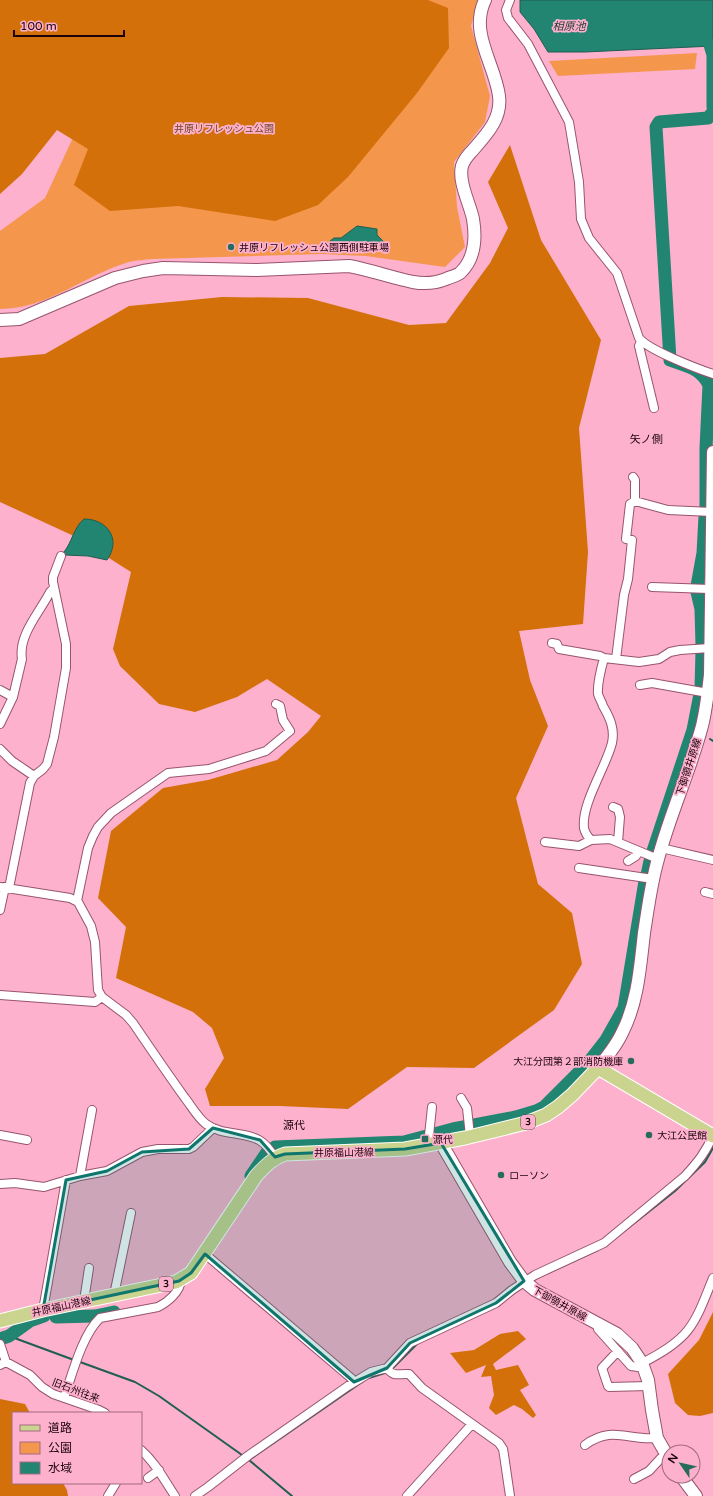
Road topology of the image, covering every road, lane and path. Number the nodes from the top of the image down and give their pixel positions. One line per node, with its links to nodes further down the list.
1 (485, 0): 3 (main road)
2 (510, 0): 4 (street)
3 (0, 320)
4 (645, 343): 5 (street); 6 (street)
5 (713, 374)
6 (654, 408)
7 (713, 452): 10 (main road, 下御領井原線)
8 (632, 477): 9 (street)
9 (635, 501): 10 (street); 18 (street)
10 (712, 512): 14 (main road, 下御領井原線)
11 (62, 556): 13 (street)
12 (652, 587): 14 (street)
13 (54, 588): 22 (street); 26 (street)
14 (710, 589): 16 (main road, 下御領井原線)
15 (552, 642): 17 (street)
16 (710, 648): 18 (street); 21 (main road, 下御領井原線)
17 (604, 658): 18 (street); 28 (street)
18 (616, 659)
19 (640, 685): 21 (street)
20 (0, 690): 22 (street)
21 (703, 692): 32 (main road, 下御領井原線)
22 (13, 697): 24 (street)
23 (276, 704): 40 (street)
24 (0, 724)
25 (0, 749): 26 (street)
26 (34, 776): 37 (street)
27 (613, 807): 30 (street)
28 (591, 840): 29 (street); 30 (street)
29 (545, 842)
30 (618, 842): 31 (street)
31 (638, 851): 32 (street); 34 (street)
32 (660, 854): 33 (street); 36 (main road, 下御領井原線)
33 (713, 860)
34 (628, 861)
35 (579, 868): 36 (street)
36 (653, 879): 44 (main road, 下御領井原線)
37 (5, 887): 40 (street); 41 (street)
38 (704, 892): 39 (street)
39 (713, 894)
40 (77, 901): 43 (street)
41 (0, 910)
42 (0, 995): 43 (street)
43 (102, 997): 48 (street)
44 (598, 1068): 49 (main road, 井原福山港線 / 3); 51 (main road)
45 (461, 1098): 49 (street)
46 (432, 1107): 52 (street)
47 (92, 1110): 56 (street)
48 (213, 1128): 55 (street); 56 (street)
49 (469, 1129): 54 (main road, 井原福山港線 / 3)
50 (0, 1135): 53 (street)
51 (713, 1135): 64 (street)
52 (428, 1139): 54 (main road, 井原福山港線 / 3); 55 (main road, 井原福山港線 / 3)
53 (27, 1140)
54 (441, 1143): 64 (main road, 下御領井原線)
55 (275, 1158): 60 (main road, 井原福山港線 / 3)
56 (80, 1176): 57 (street)
57 (66, 1180): 58 (street); 67 (street)
58 (0, 1184)
59 (131, 1213): 65 (street)
60 (205, 1254): 63 (main road, 井原福山港線 / 3); 75 (street)
61 (89, 1268): 66 (street)
62 (713, 1278): 73 (street)
63 (181, 1280): 65 (main road, 井原福山港線 / 3); 77 (street)
64 (524, 1281): 69 (main road, 下御領井原線); 74 (street)
65 (114, 1295): 66 (main road, 井原福山港線 / 3)
66 (84, 1301): 67 (main road, 井原福山港線 / 3)
67 (43, 1310): 68 (main road, 井原福山港線 / 3)
68 (0, 1320)
69 (597, 1323): 71 (street); 73 (main road, 下御領井原線)
70 (0, 1344): 72 (street)
71 (618, 1351): 73 (street); 76 (street)
72 (3, 1364): 77 (street, 旧石州往来)
73 (643, 1364): 76 (main road, 下御領井原線)
74 (389, 1370): 75 (street); 79 (street)
75 (354, 1382): 92 (street)
76 (649, 1386): 80 (main road, 下御領井原線)
77 (64, 1398): 78 (street, 旧石州往来)
78 (103, 1412)
79 (472, 1424): 93 (street); 94 (street)
80 (657, 1438): 81 (street); 82 (main road, 下御領井原線)
81 (584, 1445)
82 (661, 1445)
83 (142, 1451): 85 (street)
84 (661, 1458): 87 (street)
85 (159, 1470): 86 (street); 91 (street)
86 (148, 1478)
87 (634, 1479)
88 (115, 1484): 90 (street)
89 (687, 1484): 95 (main road)
90 (108, 1496)
91 (175, 1496)
92 (195, 1496)
93 (407, 1496)
94 (510, 1496)
95 (696, 1496)

